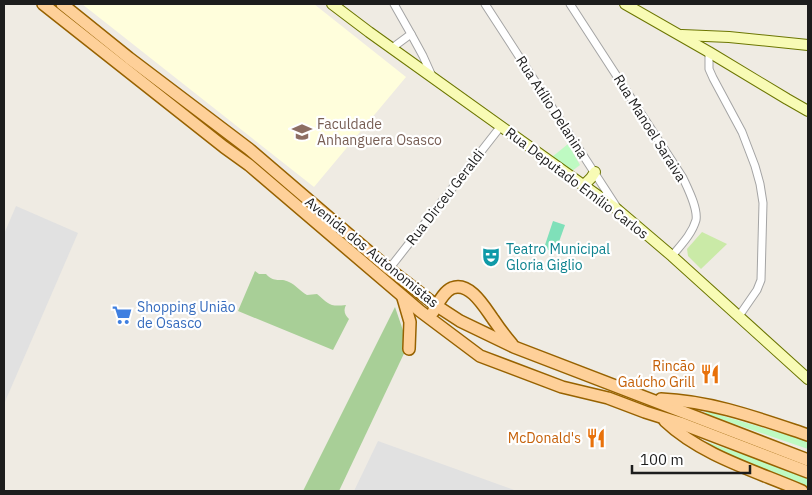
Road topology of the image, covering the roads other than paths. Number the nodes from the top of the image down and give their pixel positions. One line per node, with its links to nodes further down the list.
1 (43, 4): 22 (main road, Avenida dos Autonomistas)
2 (62, 4): 21 (main road, Avenida dos Autonomistas)
3 (332, 4): 12 (street, Rua Deputado Emílio Carlos)
4 (394, 4): 8 (street)
5 (485, 4): 17 (street, Rua Atílio Delanina)
6 (570, 4): 20 (street, Rua Manoel Saraiva)
7 (625, 4): 9 (street)
8 (411, 34): 12 (street); 14 (street)
9 (680, 35): 10 (street); 13 (street)
10 (729, 37): 11 (street); 13 (street)
11 (808, 45)
12 (392, 48): 14 (street, Rua Deputado Emílio Carlos)
13 (709, 52): 15 (street); 24 (street)
14 (432, 77): 16 (street, Rua Deputado Emílio Carlos)
15 (808, 112)
16 (501, 126): 18 (street, Rua Deputado Emílio Carlos); 21 (street, Rua Dirceu Geraldi)
17 (595, 172): 18 (street); 19 (street, Rua Atílio Delanina)
18 (584, 185): 19 (street, Rua Deputado Emílio Carlos)
19 (618, 210): 20 (street, Rua Deputado Emílio Carlos)
20 (672, 256): 24 (street, Rua Deputado Emílio Carlos)
21 (389, 269): 23 (main road, Avenida dos Autonomistas)
22 (402, 296): 25 (main road, Avenida dos Autonomistas); 27 (main road)
23 (437, 306): 25 (main road); 26 (main road, Avenida dos Autonomistas); 26 (main road)
24 (739, 316): 28 (street, Rua Deputado Emílio Carlos)
25 (430, 319): 31 (main road, Avenida dos Autonomistas)
26 (514, 347): 29 (main road, Avenida dos Autonomistas)
27 (409, 349)
28 (808, 378)
29 (649, 399): 30 (main road, Avenida dos Autonomistas); 32 (main road)
30 (682, 417): 31 (main road, Avenida dos Autonomistas); 33 (main road, Avenida dos Autonomistas); 34 (main road)
31 (662, 418): 35 (main road)
32 (808, 435)
33 (808, 460)
34 (808, 472)
35 (802, 491)

